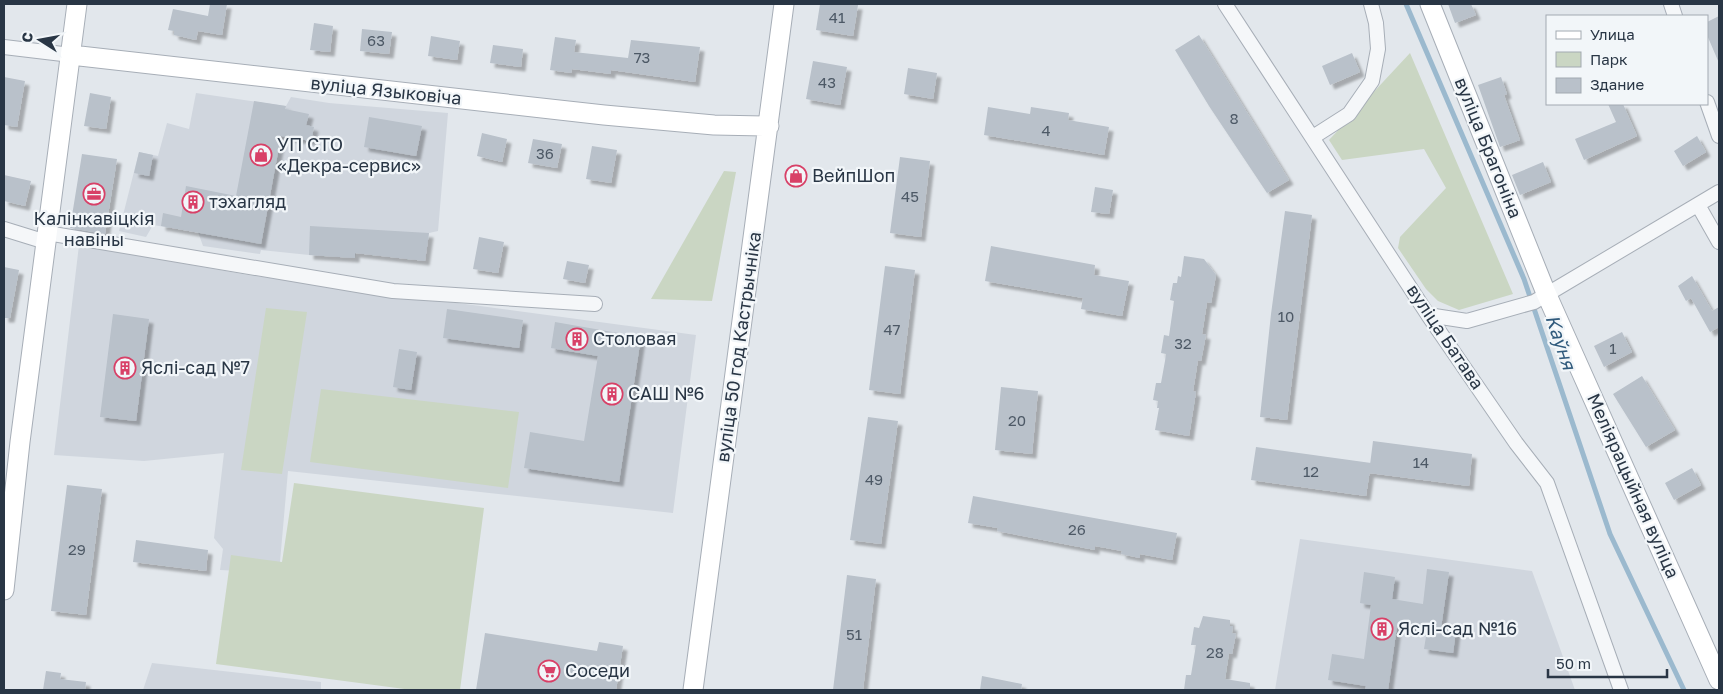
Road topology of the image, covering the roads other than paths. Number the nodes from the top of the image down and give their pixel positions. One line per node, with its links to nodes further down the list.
1 (77, 4): 7 (street)
2 (784, 4): 9 (street, вуліца 50 год Кастрычніка)
3 (1225, 4): 11 (street, вуліца Батава)
4 (1370, 4): 11 (street)
5 (1430, 4): 17 (street, вуліца Брагоніна)
6 (4, 48): 7 (street, вуліца Языковіча)
7 (71, 55): 9 (street, вуліца Языковіча); 15 (street)
8 (1708, 105): 10 (street)
9 (769, 126): 22 (street, вуліца 50 год Кастрычніка)
10 (1719, 136)
11 (1313, 137): 19 (street, вуліца Батава)
12 (1719, 192): 13 (street)
13 (1698, 205): 16 (street); 17 (street)
14 (4, 229): 15 (street)
15 (47, 238): 18 (street); 20 (street)
16 (1719, 242)
17 (1540, 298): 19 (street); 21 (street, Меліярацыйная вуліца)
18 (595, 304)
19 (1428, 314): 23 (street, вуліца Батава)
20 (4, 590)
21 (1719, 680)
22 (693, 690)
23 (1621, 690)

